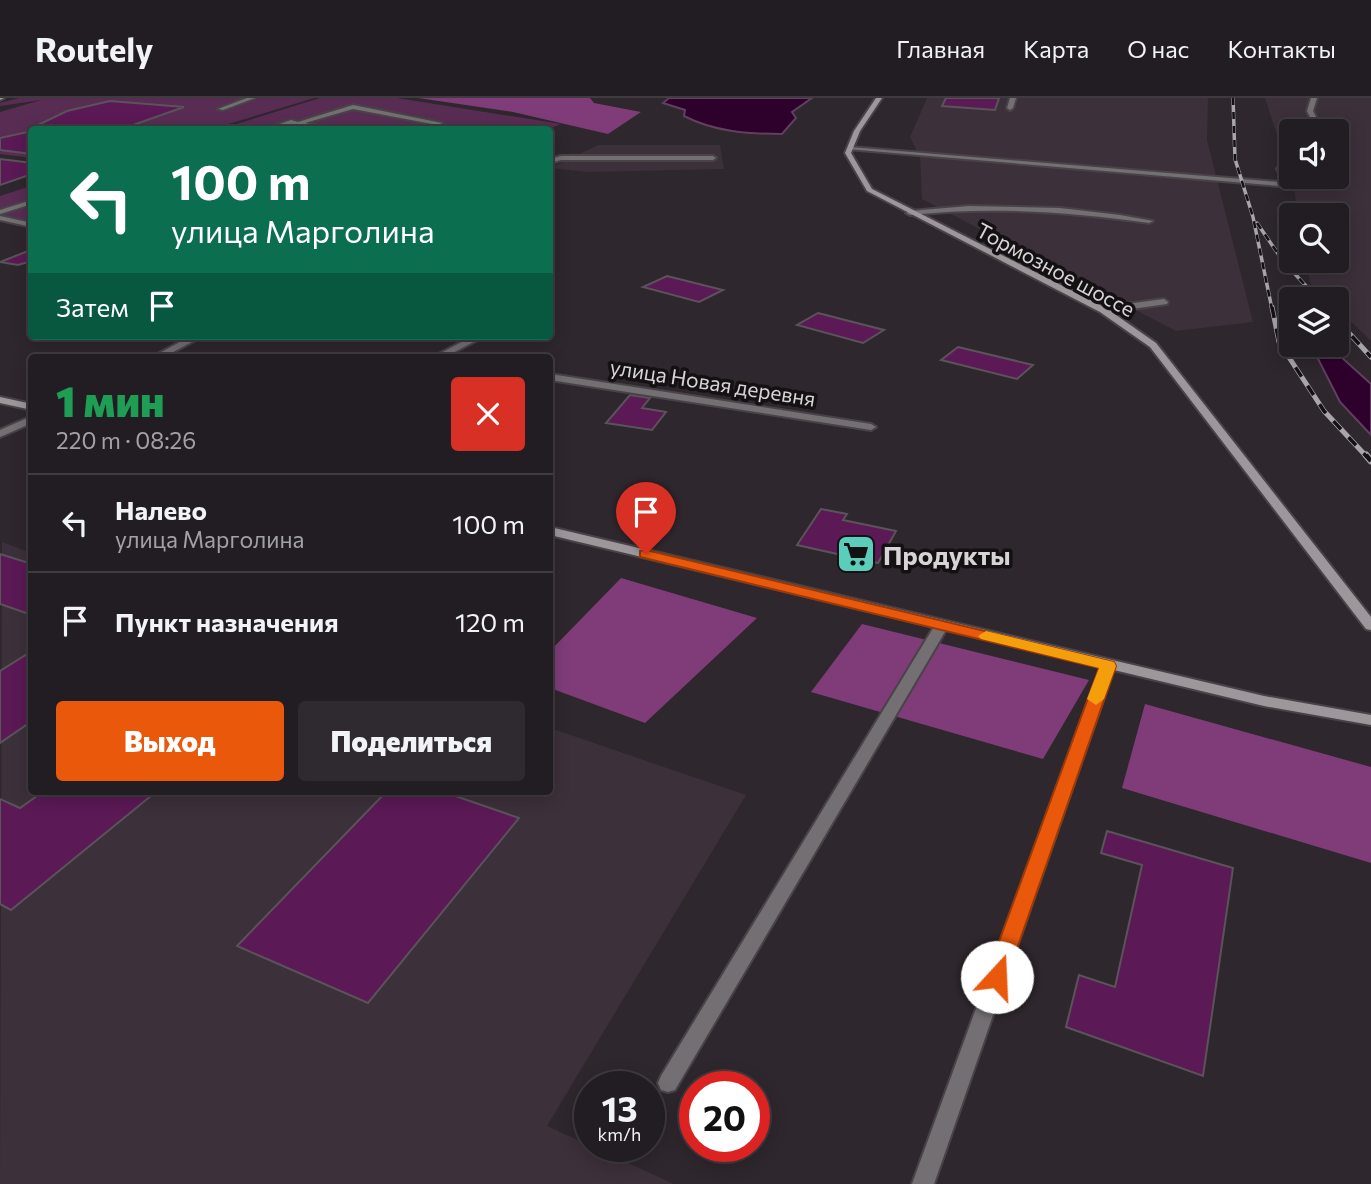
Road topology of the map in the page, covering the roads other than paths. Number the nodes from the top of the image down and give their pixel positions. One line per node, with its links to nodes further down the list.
1 (252, 98): 6 (street)
2 (879, 98): 12 (street)
3 (1013, 98): 5 (street)
4 (1314, 98): 7 (street)
5 (1010, 108)
6 (221, 109)
7 (1314, 119)
8 (301, 122): 9 (street); 10 (street); 11 (street)
9 (284, 126)
10 (318, 126)
11 (431, 126)
12 (850, 149): 15 (street); 18 (street, Тормозное шоссе)
13 (713, 158): 14 (street)
14 (553, 161)
15 (1279, 184)
16 (28, 203): 17 (street)
17 (0, 212)
18 (910, 213): 20 (street); 23 (street, Тормозное шоссе)
19 (0, 218): 21 (street)
20 (1149, 220)
21 (28, 224)
22 (1164, 302): 23 (street)
23 (1103, 310): 36 (street, Тормозное шоссе)
24 (190, 340): 26 (street)
25 (472, 340): 27 (street)
26 (163, 354)
27 (444, 354)
28 (553, 377): 32 (street, улица Новая деревня)
29 (2, 401): 30 (street)
30 (28, 406)
31 (28, 421): 33 (street)
32 (871, 427)
33 (0, 434)
34 (553, 532): 35 (street)
35 (942, 625): 37 (street); 39 (street)
36 (1371, 626)
37 (1108, 666): 38 (street); 40 (street)
38 (1371, 720)
39 (668, 1083)
40 (923, 1184)

